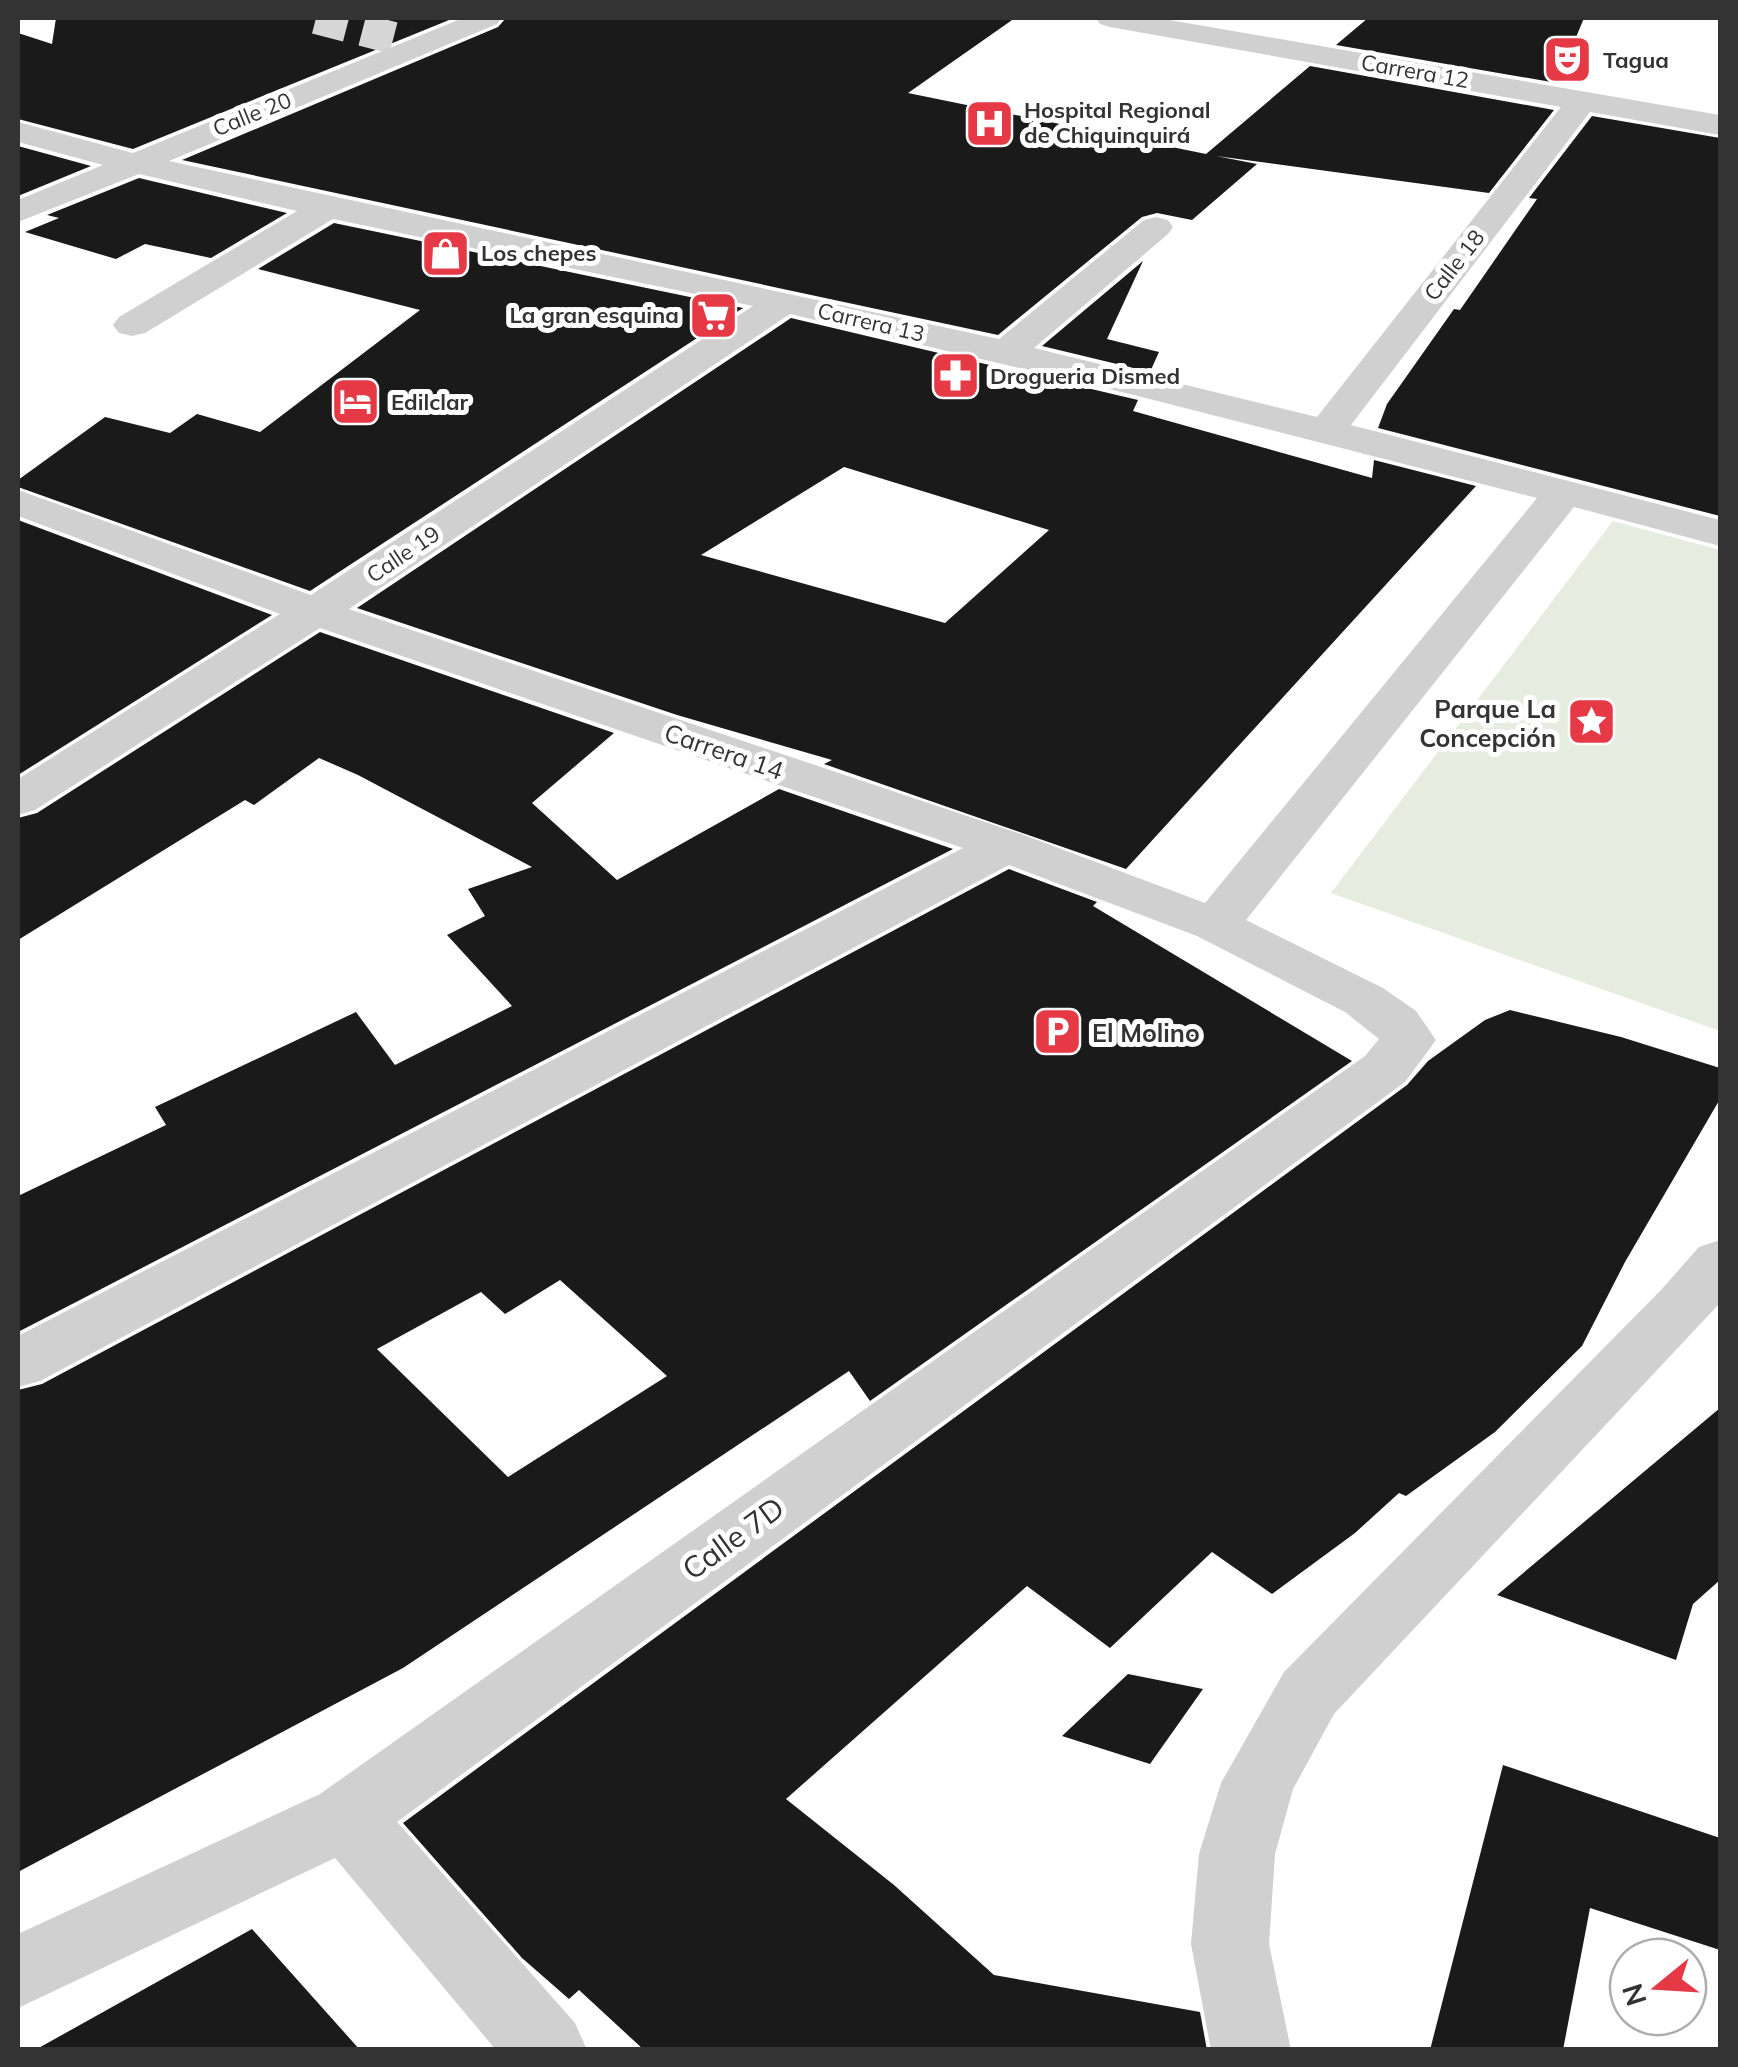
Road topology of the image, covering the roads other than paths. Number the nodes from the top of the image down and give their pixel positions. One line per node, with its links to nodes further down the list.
1 (487, 18): 6 (street, Calle 20)
2 (1110, 18): 3 (street, Carrera 12)
3 (1582, 101): 4 (street, Carrera 12); 13 (street, Calle 18)
4 (1720, 125)
5 (18, 132): 6 (street, Carrera 13)
6 (131, 164): 7 (street, Carrera 13); 8 (street, Calle 20)
7 (329, 206): 10 (street, Carrera 13); 11 (street)
8 (18, 212)
9 (1156, 226): 12 (street)
10 (784, 302): 12 (street, Carrera 13); 17 (street, Calle 19)
11 (132, 325)
12 (1004, 354): 13 (street, Carrera 13)
13 (1327, 430): 14 (street, Carrera 13)
14 (1564, 492): 16 (street, Carrera 13); 20 (street)
15 (18, 502): 17 (street, Carrera 14)
16 (1720, 532)
17 (316, 612): 18 (street, Calle 19); 19 (street, Carrera 14)
18 (18, 800)
19 (1006, 846): 20 (street, Carrera 14); 23 (street)
20 (1215, 925): 21 (street, Carrera 14)
21 (1408, 1040): 24 (street, Calle 7D)
22 (1720, 1262): 27 (street)
23 (18, 1364)
24 (346, 1817): 25 (street, Calle 7D); 26 (street)
25 (18, 1972)
26 (546, 2050)
27 (1251, 2050)

